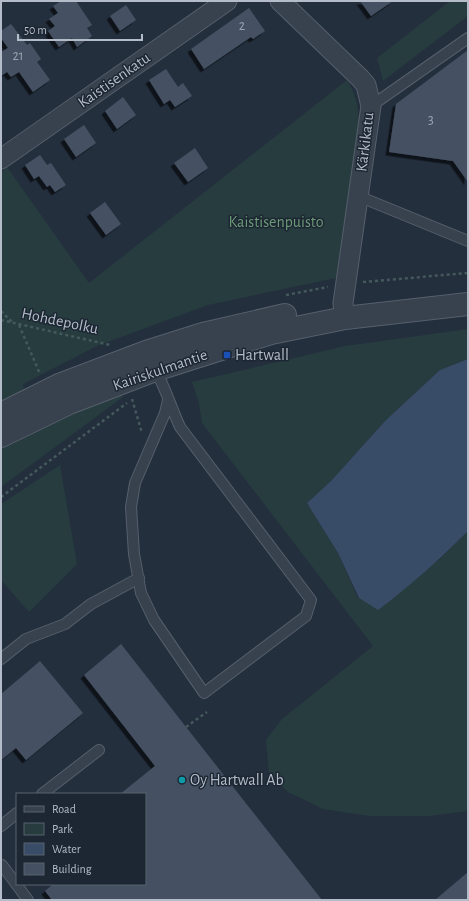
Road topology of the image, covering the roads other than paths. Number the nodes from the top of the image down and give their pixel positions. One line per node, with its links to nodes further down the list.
1 (227, 1): 5 (street, Kaistisenkatu)
2 (280, 1): 4 (street, Kärkikatu)
3 (468, 38): 4 (lane)
4 (371, 106): 6 (street, Kärkikatu)
5 (1, 159)
6 (358, 196): 7 (lane); 10 (street, Kärkikatu)
7 (468, 241)
8 (468, 289): 10 (street, Kairiskulmantie)
9 (468, 304): 10 (street, Kairiskulmantie)
10 (344, 310): 11 (street, Kairiskulmantie)
11 (150, 361): 12 (lane); 13 (street, Kairiskulmantie); 14 (street, Kairiskulmantie)
12 (168, 400): 15 (lane); 15 (lane)
13 (1, 414)
14 (1, 436)
15 (138, 578): 16 (lane)
16 (1, 659)
17 (99, 750): 18 (lane)
18 (43, 793)
19 (16, 814): 20 (lane)
20 (1, 826)
21 (1, 865): 22 (lane)
22 (16, 884)
23 (16, 885): 24 (lane)
24 (28, 900)

